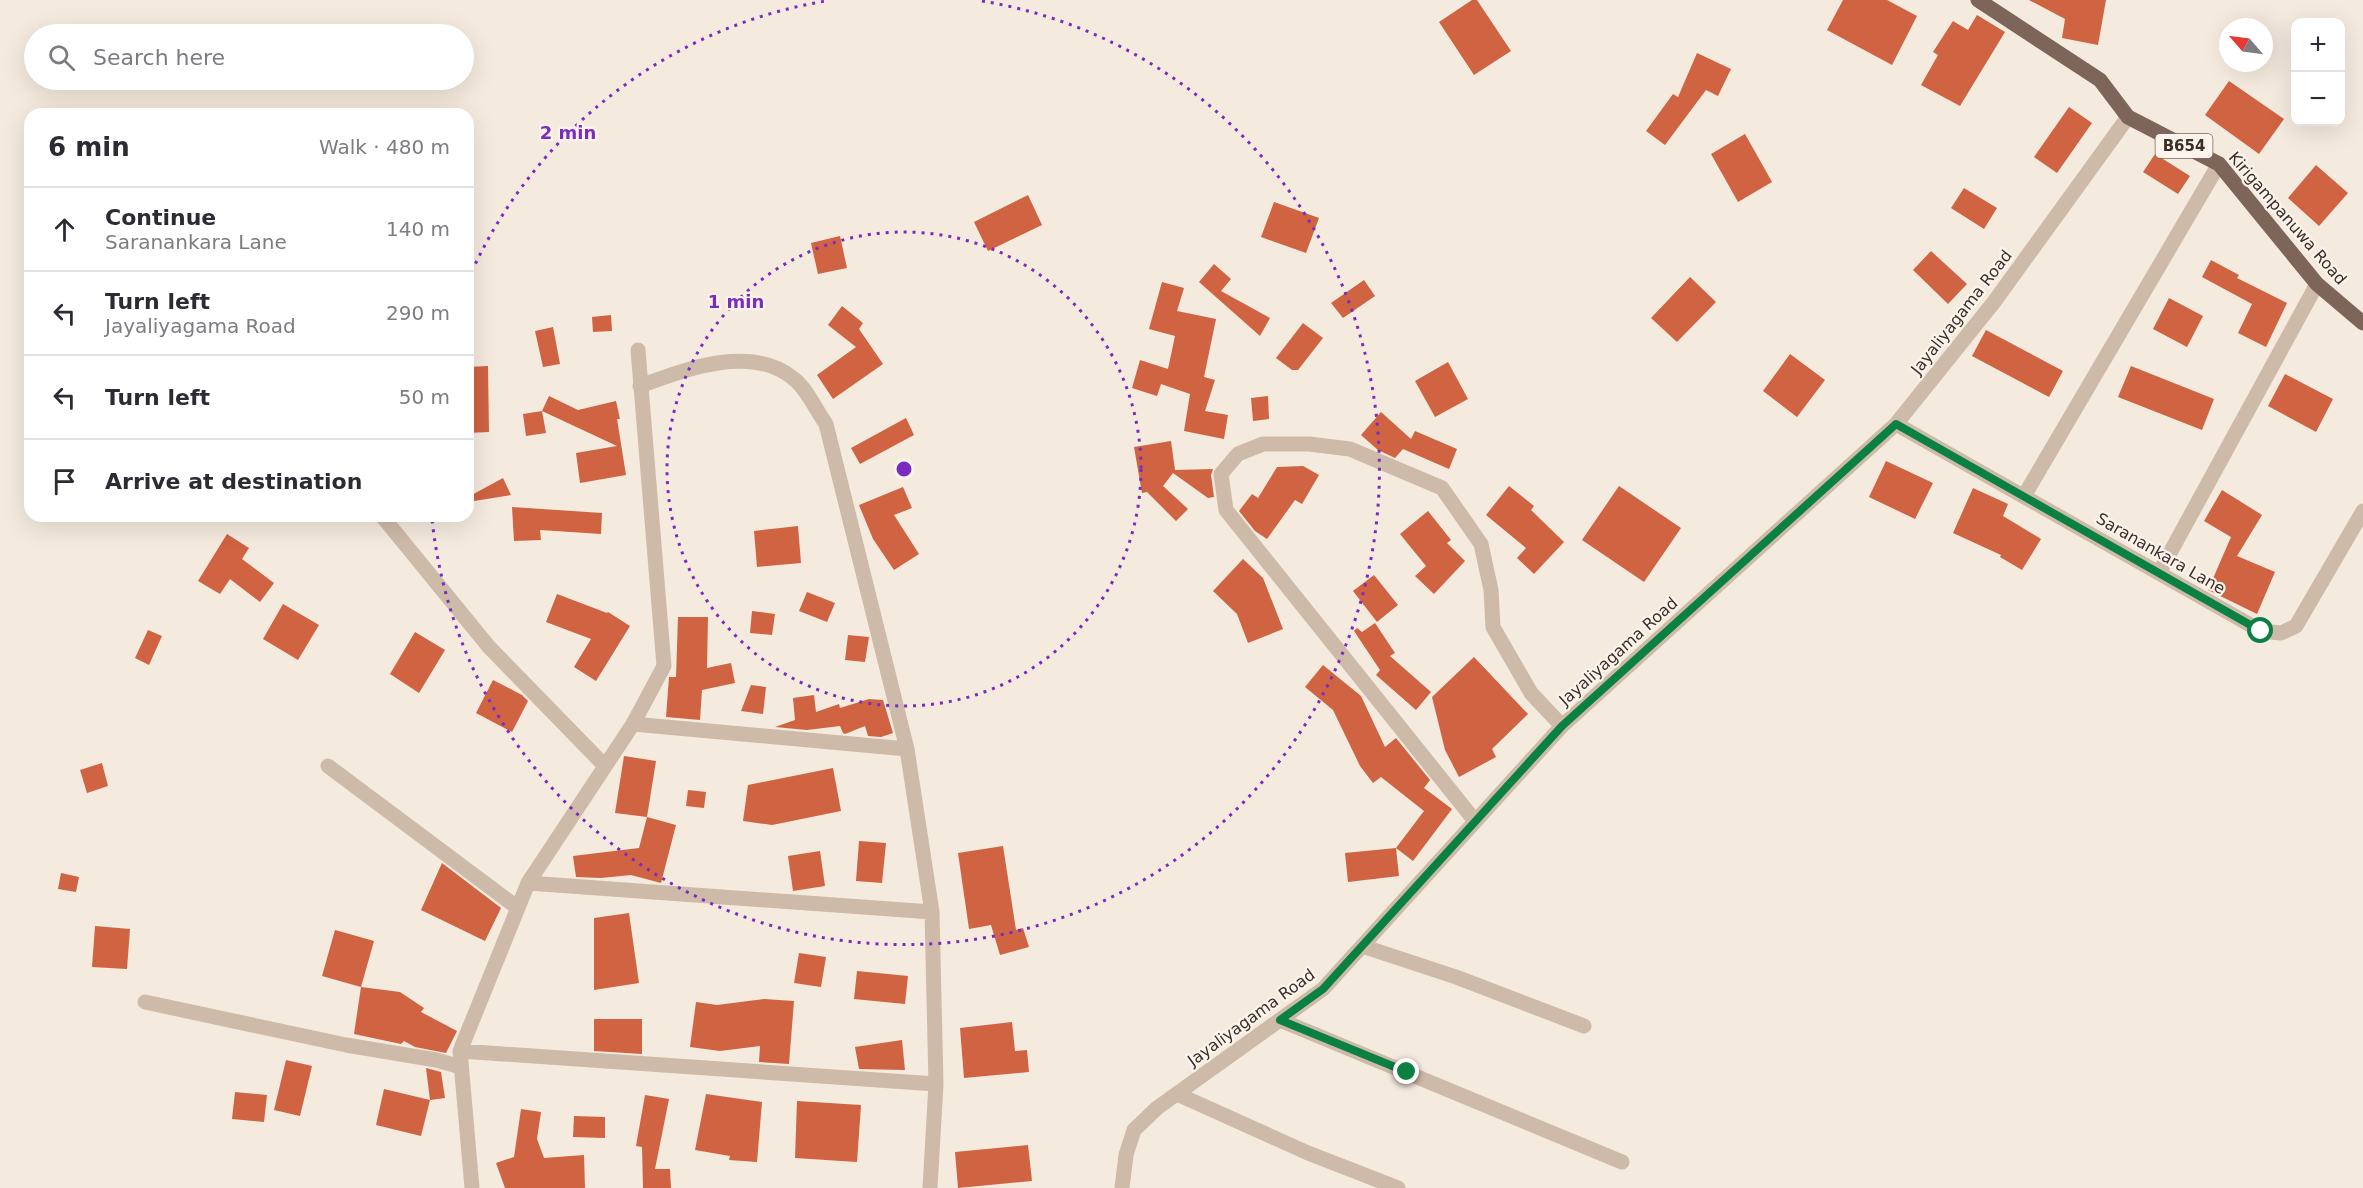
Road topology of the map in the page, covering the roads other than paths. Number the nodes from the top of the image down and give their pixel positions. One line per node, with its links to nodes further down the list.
1 (1978, 0): 2 (main road, Kirigampanuwa Road / B654)
2 (2128, 117): 3 (main road, Kirigampanuwa Road / B654); 8 (street, Jayaliyagama Road)
3 (2219, 164): 4 (main road, Kirigampanuwa Road / B654); 9 (street)
4 (2317, 284): 5 (main road, Kirigampanuwa Road / B654); 12 (street)
5 (2363, 323)
6 (638, 350): 7 (street)
7 (640, 386): 13 (street); 15 (street)
8 (1896, 424): 9 (street, Saranankara Lane); 14 (street, Jayaliyagama Road)
9 (2025, 496): 12 (street, Saranankara Lane)
10 (2363, 512): 12 (street, Saranankara Lane)
11 (387, 522): 17 (street)
12 (2159, 573)
13 (633, 724): 15 (street); 17 (street)
14 (1562, 726): 18 (street, Jayaliyagama Road); 18 (street)
15 (907, 749): 21 (street)
16 (328, 766): 20 (street)
17 (605, 766): 19 (street)
18 (1475, 821): 22 (street, Jayaliyagama Road)
19 (528, 883): 20 (street); 21 (street)
20 (518, 908): 26 (street)
21 (932, 912): 28 (street)
22 (1362, 946): 24 (street, Jayaliyagama Road); 25 (street)
23 (145, 1002): 27 (street)
24 (1280, 1020): 29 (street, Jayaliyagama Road); 30 (street)
25 (1584, 1026)
26 (460, 1051): 27 (street); 28 (street)
27 (461, 1067): 31 (street)
28 (936, 1084): 32 (street)
29 (1177, 1094): 33 (street, Jayaliyagama Road); 34 (street)
30 (1622, 1162)
31 (472, 1188)
32 (930, 1188)
33 (1122, 1188)
34 (1398, 1188)

